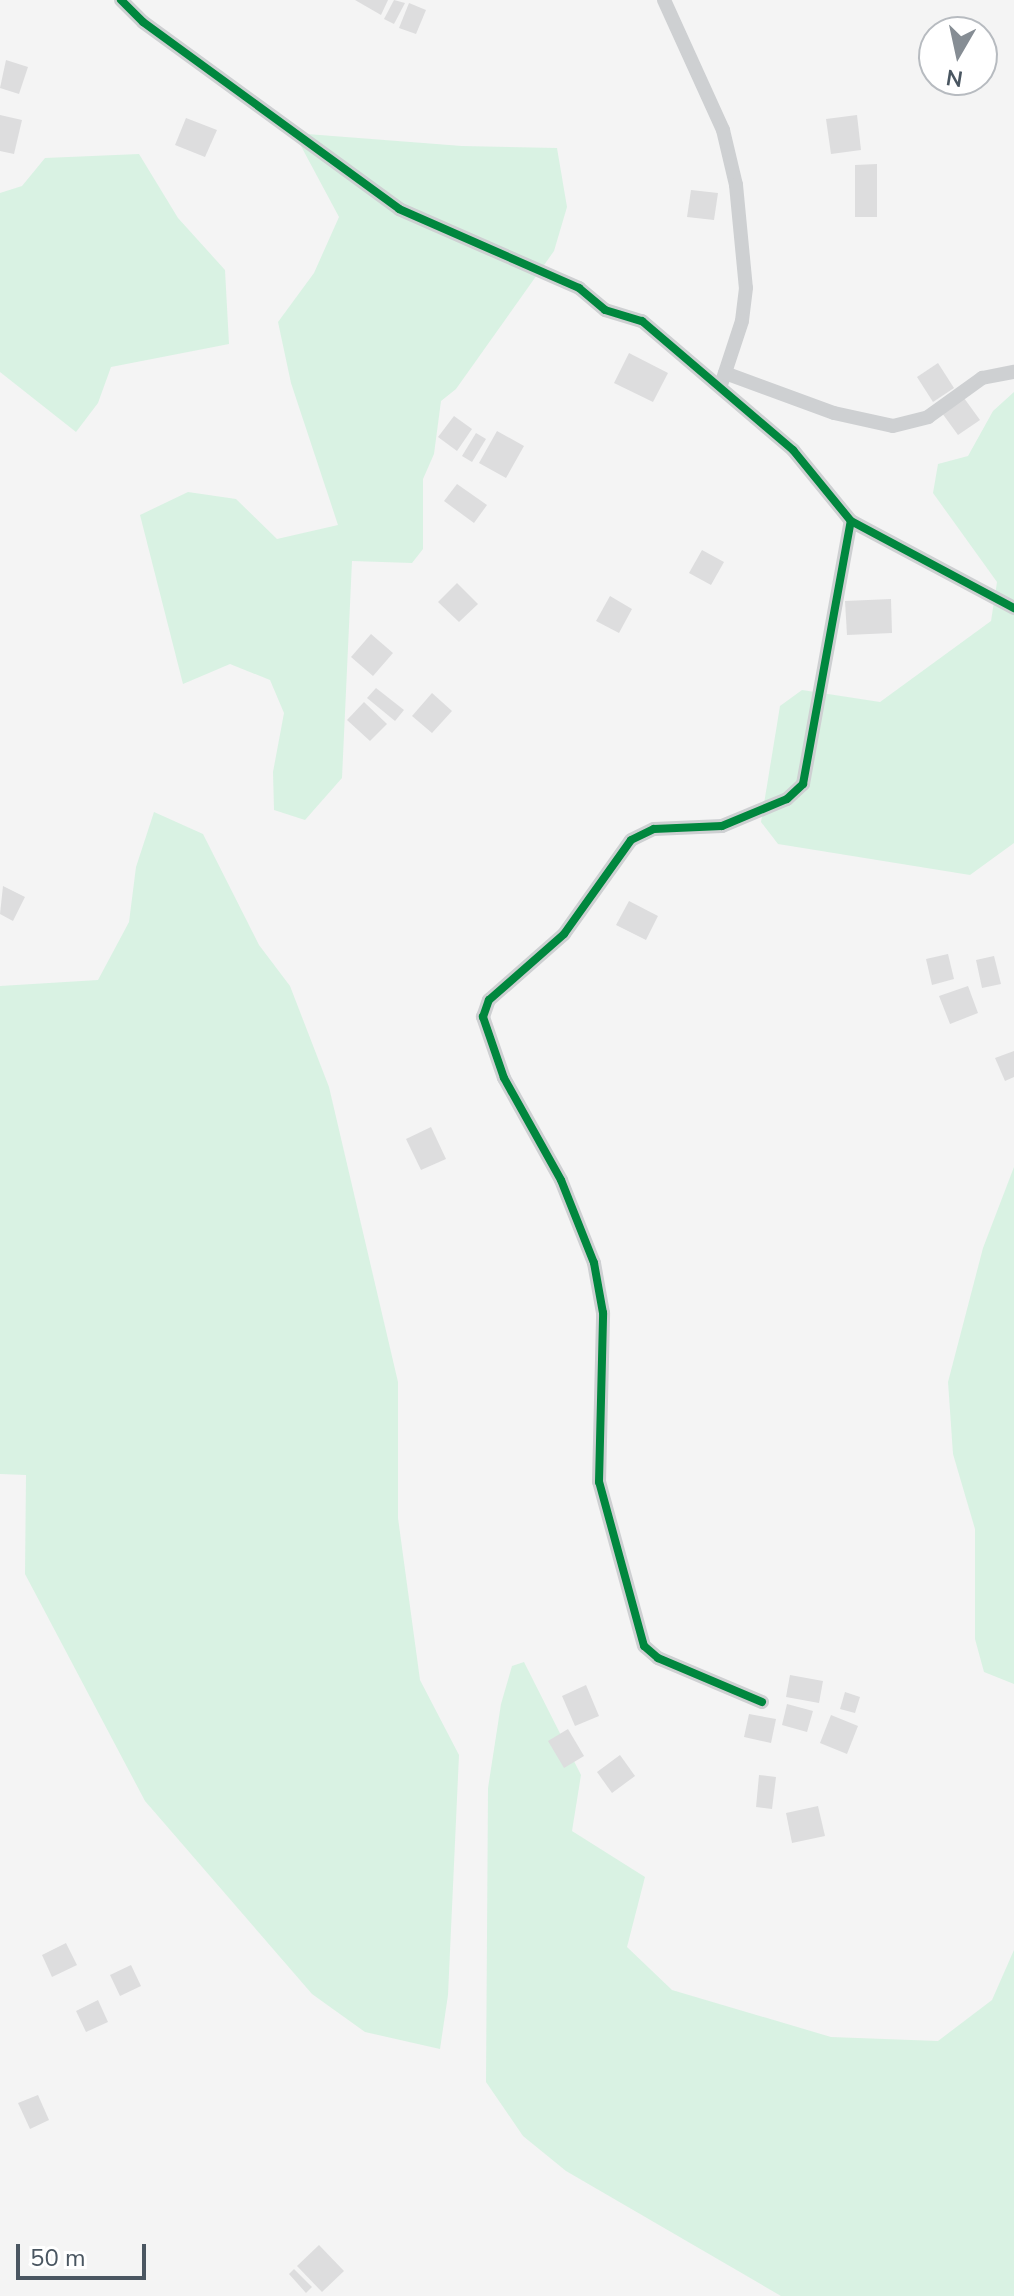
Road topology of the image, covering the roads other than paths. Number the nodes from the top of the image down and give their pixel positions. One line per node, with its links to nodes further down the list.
1 (121, 0): 4 (street)
2 (664, 0): 4 (street)
3 (1014, 372): 4 (street)
4 (723, 379): 5 (street)
5 (851, 521): 6 (street); 7 (street)
6 (1014, 608)
7 (762, 1702)

